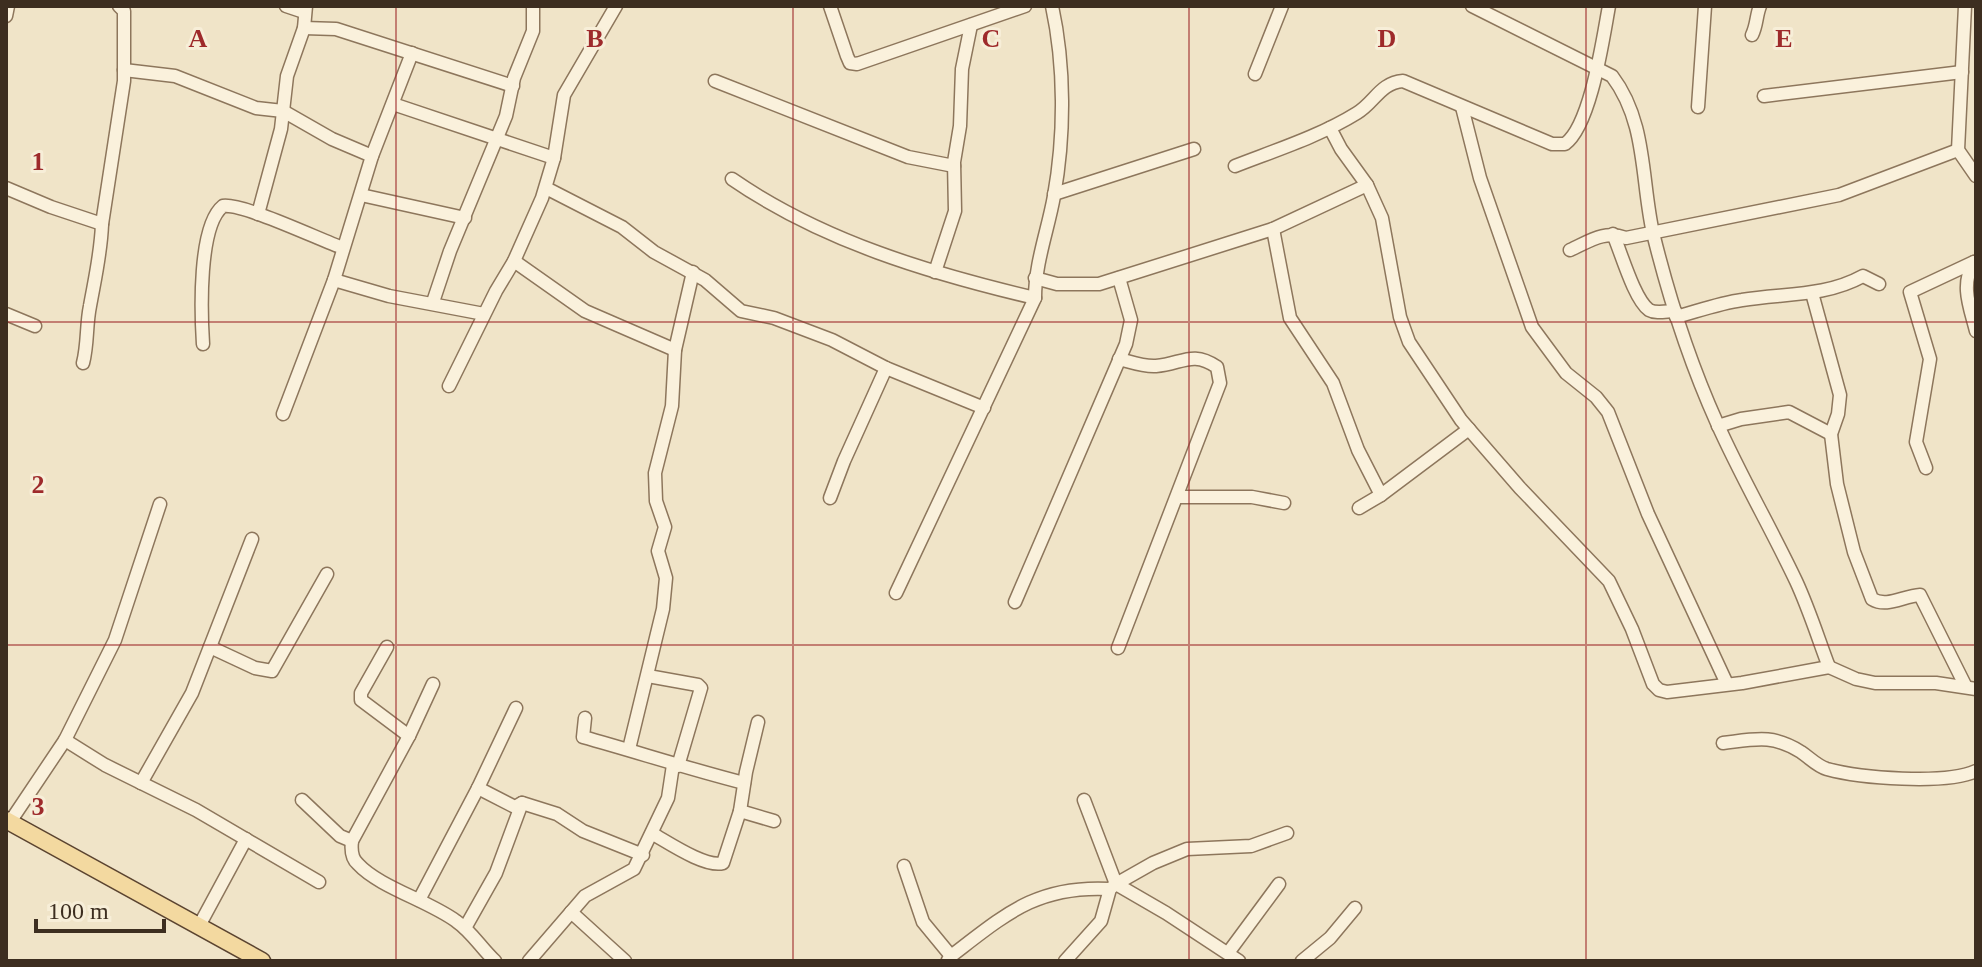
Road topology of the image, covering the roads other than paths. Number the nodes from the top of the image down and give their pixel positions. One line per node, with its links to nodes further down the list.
1 (8, 6): 16 (street)
2 (119, 6): 22 (street)
3 (286, 6): 15 (street)
4 (533, 6): 26 (street)
5 (616, 6): 37 (street)
6 (830, 6): 17 (street)
7 (1025, 6): 17 (street)
8 (1052, 6): 45 (street)
9 (1282, 6): 24 (street)
10 (1472, 6): 21 (street)
11 (1609, 6): 21 (street)
12 (1705, 6): 30 (street)
13 (1760, 6): 19 (street)
14 (1965, 6): 23 (street)
15 (305, 9): 18 (street)
16 (6, 16)
17 (971, 25): 38 (street)
18 (304, 28): 20 (street); 31 (street)
19 (1752, 35)
20 (412, 53): 26 (street); 28 (street)
21 (1598, 69): 29 (street); 51 (street)
22 (124, 70): 31 (street); 49 (street)
23 (1962, 72): 27 (street); 35 (street)
24 (1255, 74)
25 (715, 81): 38 (street)
26 (513, 86): 33 (street)
27 (1764, 96)
28 (393, 104): 33 (street); 36 (street)
29 (1462, 107): 32 (street); 99 (street)
30 (1698, 107)
31 (283, 111): 36 (street); 47 (street)
32 (1330, 128): 39 (street); 42 (street)
33 (495, 138): 37 (street); 48 (street)
34 (1194, 149): 45 (street)
35 (1958, 150): 40 (street); 51 (street)
36 (372, 156): 46 (street)
37 (554, 158): 44 (street)
38 (954, 166): 58 (street)
39 (1235, 166)
40 (1976, 176)
41 (732, 179): 58 (street)
42 (1367, 185): 50 (street); 80 (street)
43 (6, 188): 49 (street)
44 (546, 188): 55 (street); 57 (street)
45 (1054, 194): 59 (street)
46 (361, 195): 48 (street); 53 (street)
47 (258, 214): 53 (street); 71 (street)
48 (465, 218): 65 (street)
49 (102, 224): 74 (street)
50 (1273, 229): 60 (street); 83 (street)
51 (1653, 231): 52 (street); 68 (street)
52 (1613, 234): 54 (street); 68 (street)
53 (343, 248): 61 (street)
54 (1570, 250)
55 (514, 261): 67 (street); 72 (street)
56 (1975, 261): 70 (street); 82 (street)
57 (693, 272): 72 (street); 75 (street)
58 (935, 272): 64 (street)
59 (1035, 278): 60 (street); 64 (street)
60 (1119, 278): 73 (street)
61 (334, 280): 65 (street); 78 (street)
62 (1879, 284): 63 (street)
63 (1812, 293): 68 (street); 81 (street)
64 (1035, 298): 77 (street)
65 (433, 302): 67 (street)
66 (6, 314): 69 (street)
67 (484, 314): 76 (street)
68 (1676, 314): 79 (street)
69 (35, 326)
70 (1976, 331)
71 (203, 344)
72 (675, 350): 97 (street)
73 (1119, 359): 84 (street); 92 (street)
74 (83, 363)
75 (886, 368): 77 (street); 85 (street)
76 (449, 386)
77 (984, 408): 91 (street)
78 (283, 414)
79 (1718, 426): 81 (street); 96 (street)
80 (1469, 429): 83 (street); 99 (street)
81 (1831, 434): 100 (street)
82 (1926, 468)
83 (1381, 495): 88 (street)
84 (1177, 497): 86 (street); 95 (street)
85 (830, 498)
86 (1284, 503)
87 (160, 504): 105 (street)
88 (1359, 508)
89 (252, 539): 93 (street)
90 (327, 574): 93 (street)
91 (896, 593)
92 (1015, 602)
93 (210, 647): 110 (street)
94 (387, 647): 104 (street)
95 (1118, 648)
96 (1829, 667): 99 (street); 100 (street)
97 (648, 676): 107 (street); 108 (street)
98 (433, 684): 104 (street)
99 (1727, 684)
100 (1971, 687)
101 (516, 708): 112 (street)
102 (585, 718): 107 (street)
103 (758, 722): 111 (street)
104 (409, 736): 122 (street)
105 (65, 740): 110 (street); 117 (street)
106 (1723, 743): 109 (street)
107 (629, 749): 108 (street)
108 (676, 766): 111 (street); 120 (street)
109 (1976, 771)
110 (141, 783): 121 (street)
111 (744, 783): 116 (street)
112 (478, 788): 115 (street); 128 (street)
113 (302, 800): 122 (street)
114 (1084, 800): 127 (street)
115 (522, 803): 123 (street); 132 (street)
116 (740, 811): 118 (street); 120 (street)
117 (8, 821): 131 (main road)
118 (774, 821)
119 (1287, 833): 127 (street)
120 (653, 834): 123 (street)
121 (246, 839): 125 (street); 131 (street)
122 (352, 841): 128 (street)
123 (643, 855): 130 (street)
124 (904, 866): 135 (street)
125 (319, 882)
126 (1279, 884): 133 (street)
127 (1113, 887): 133 (street); 135 (street); 139 (street)
128 (419, 900): 132 (street)
129 (1355, 908): 141 (street)
130 (571, 912): 137 (street); 138 (street)
131 (199, 926): 136 (main road)
132 (465, 928): 134 (street)
133 (1228, 953): 140 (street)
134 (489, 959)
135 (949, 959)
136 (262, 961)
137 (529, 961)
138 (625, 961)
139 (1065, 961)
140 (1239, 961)
141 (1302, 961)

